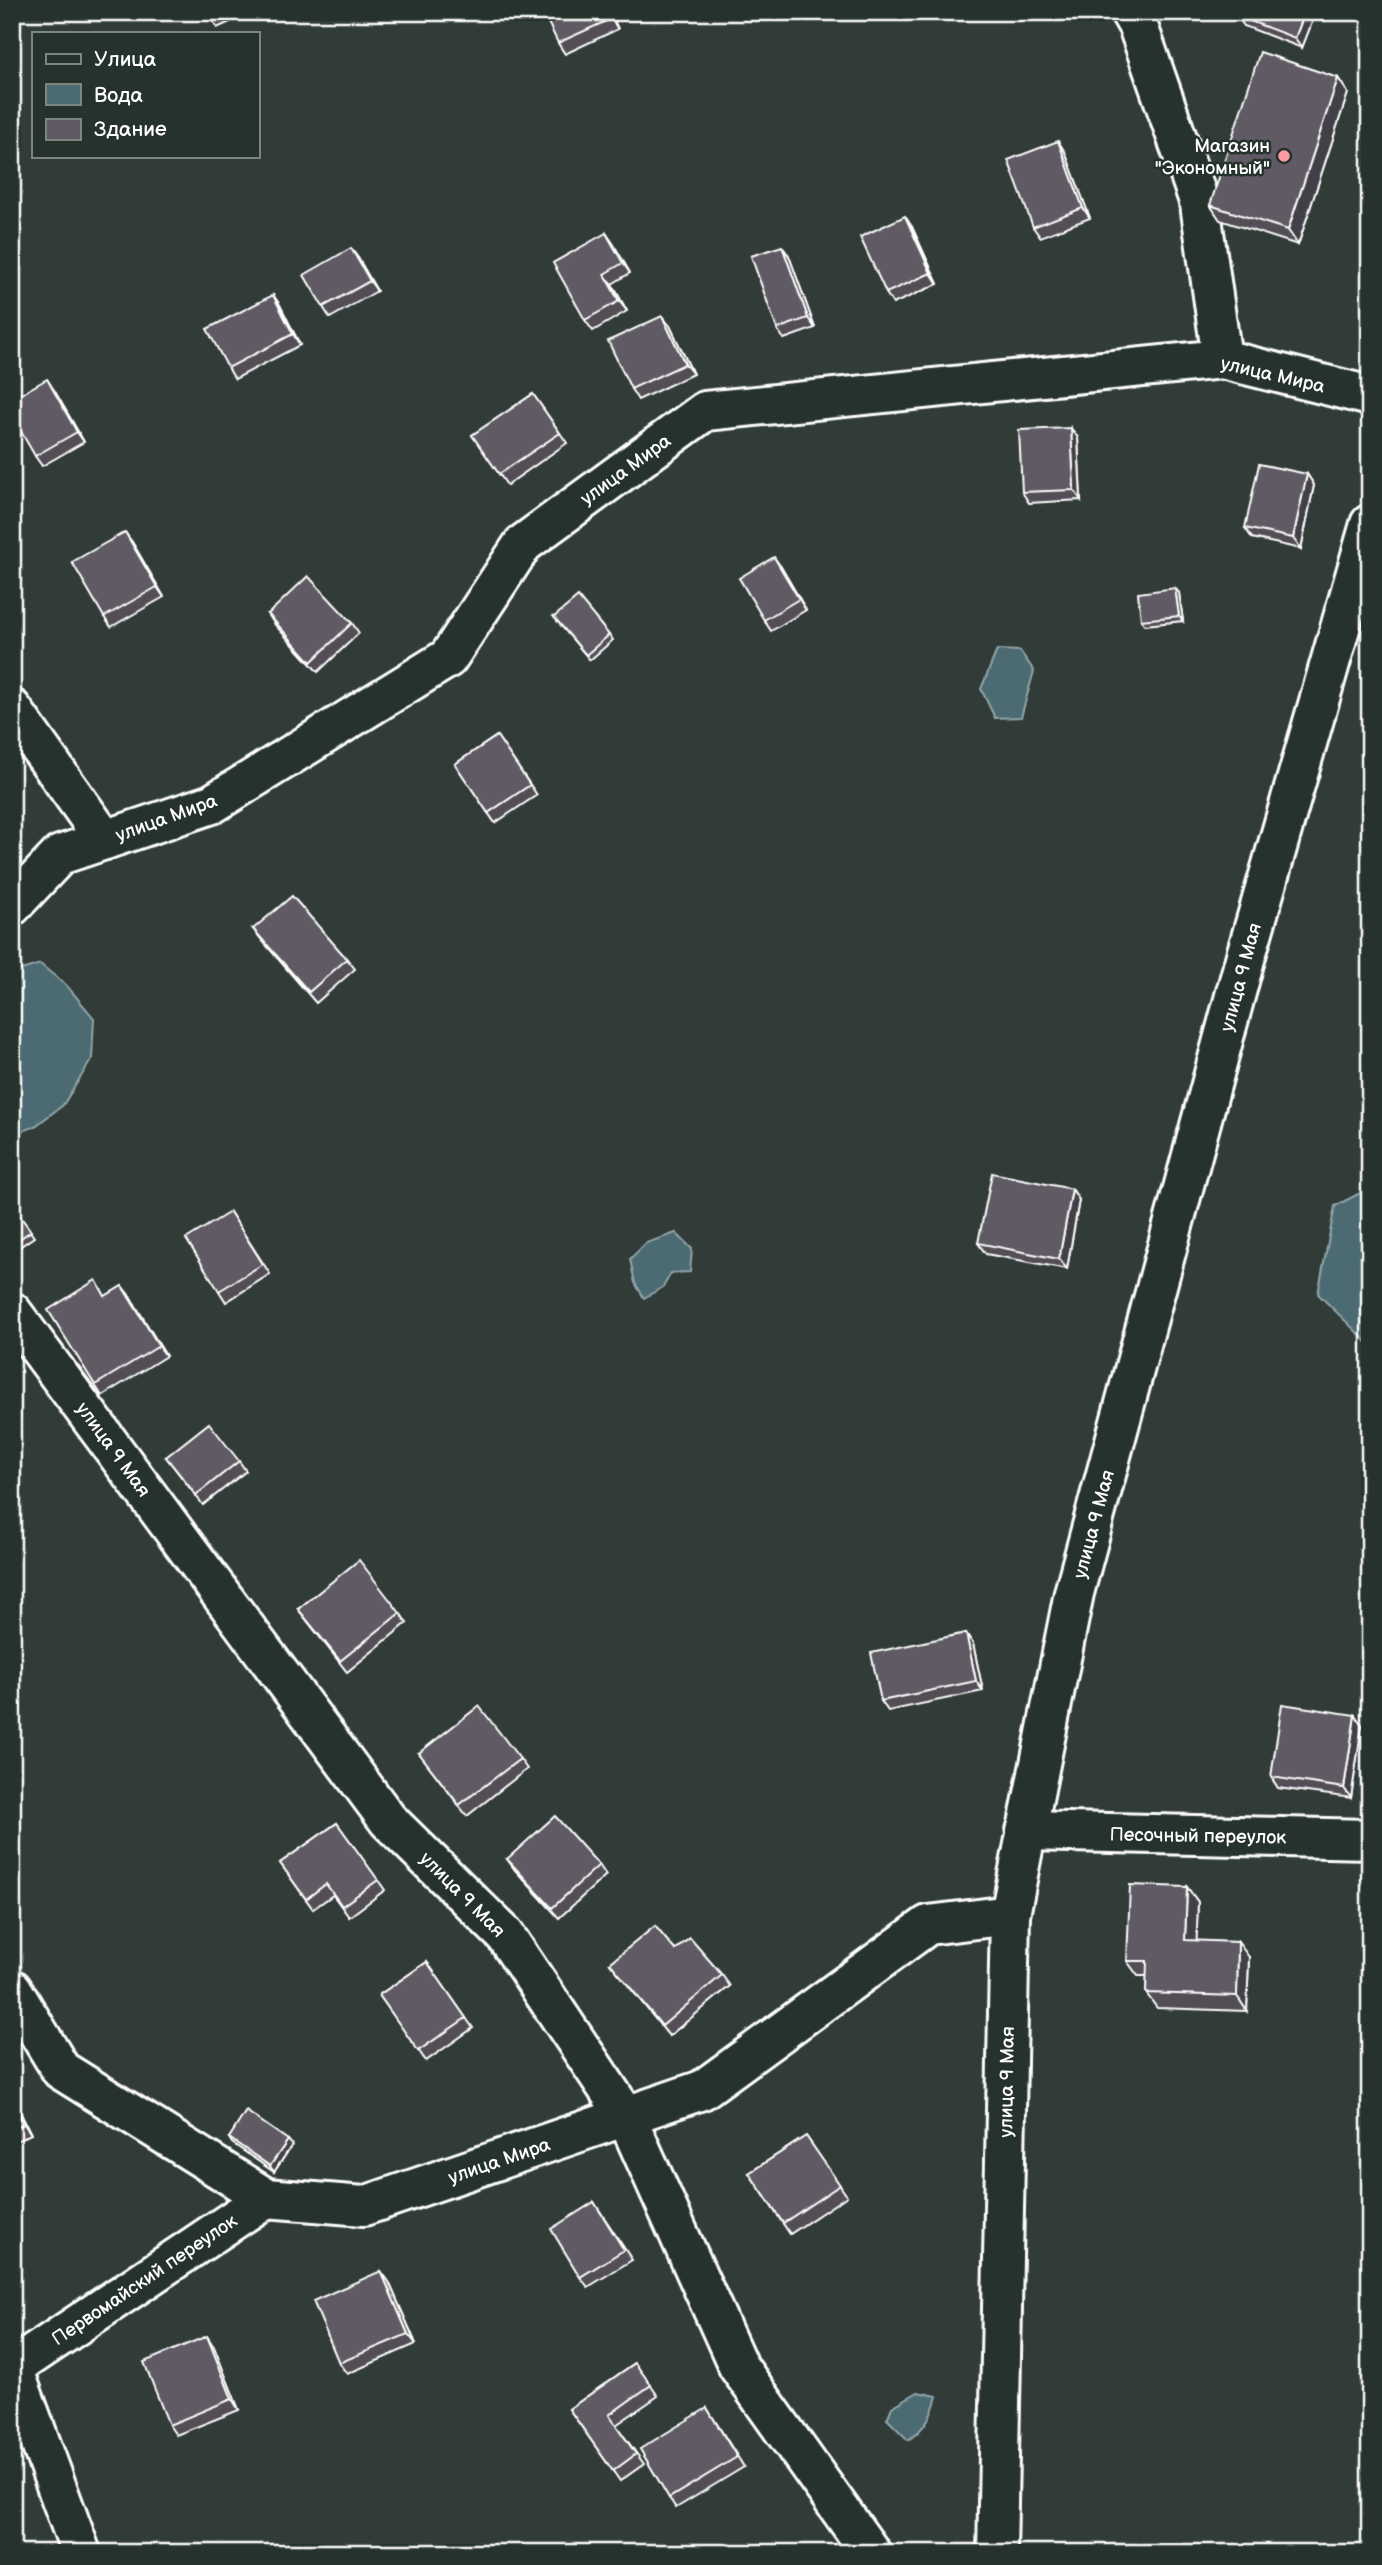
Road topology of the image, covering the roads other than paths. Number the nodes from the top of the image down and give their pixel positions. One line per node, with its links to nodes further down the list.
1 (1130, 12): 2 (street)
2 (1222, 359): 3 (street, улица Мира); 6 (street, улица Мира)
3 (1370, 396)
4 (1370, 524): 9 (street, улица 9 Мая)
5 (12, 709): 6 (street)
6 (105, 840): 7 (street, улица Мира)
7 (12, 906)
8 (12, 1312): 13 (street, улица 9 Мая)
9 (1027, 1831): 10 (street, Песочный переулок); 11 (street, улица 9 Мая)
10 (1370, 1839)
11 (1010, 1915): 13 (street, улица Мира); 17 (street, улица 9 Мая)
12 (12, 1989): 14 (street, улица Мира)
13 (626, 2116): 14 (street, улица Мира); 16 (street, улица 9 Мая)
14 (266, 2198): 15 (street, Первомайский переулок)
15 (81, 2553)
16 (871, 2553)
17 (997, 2553)

